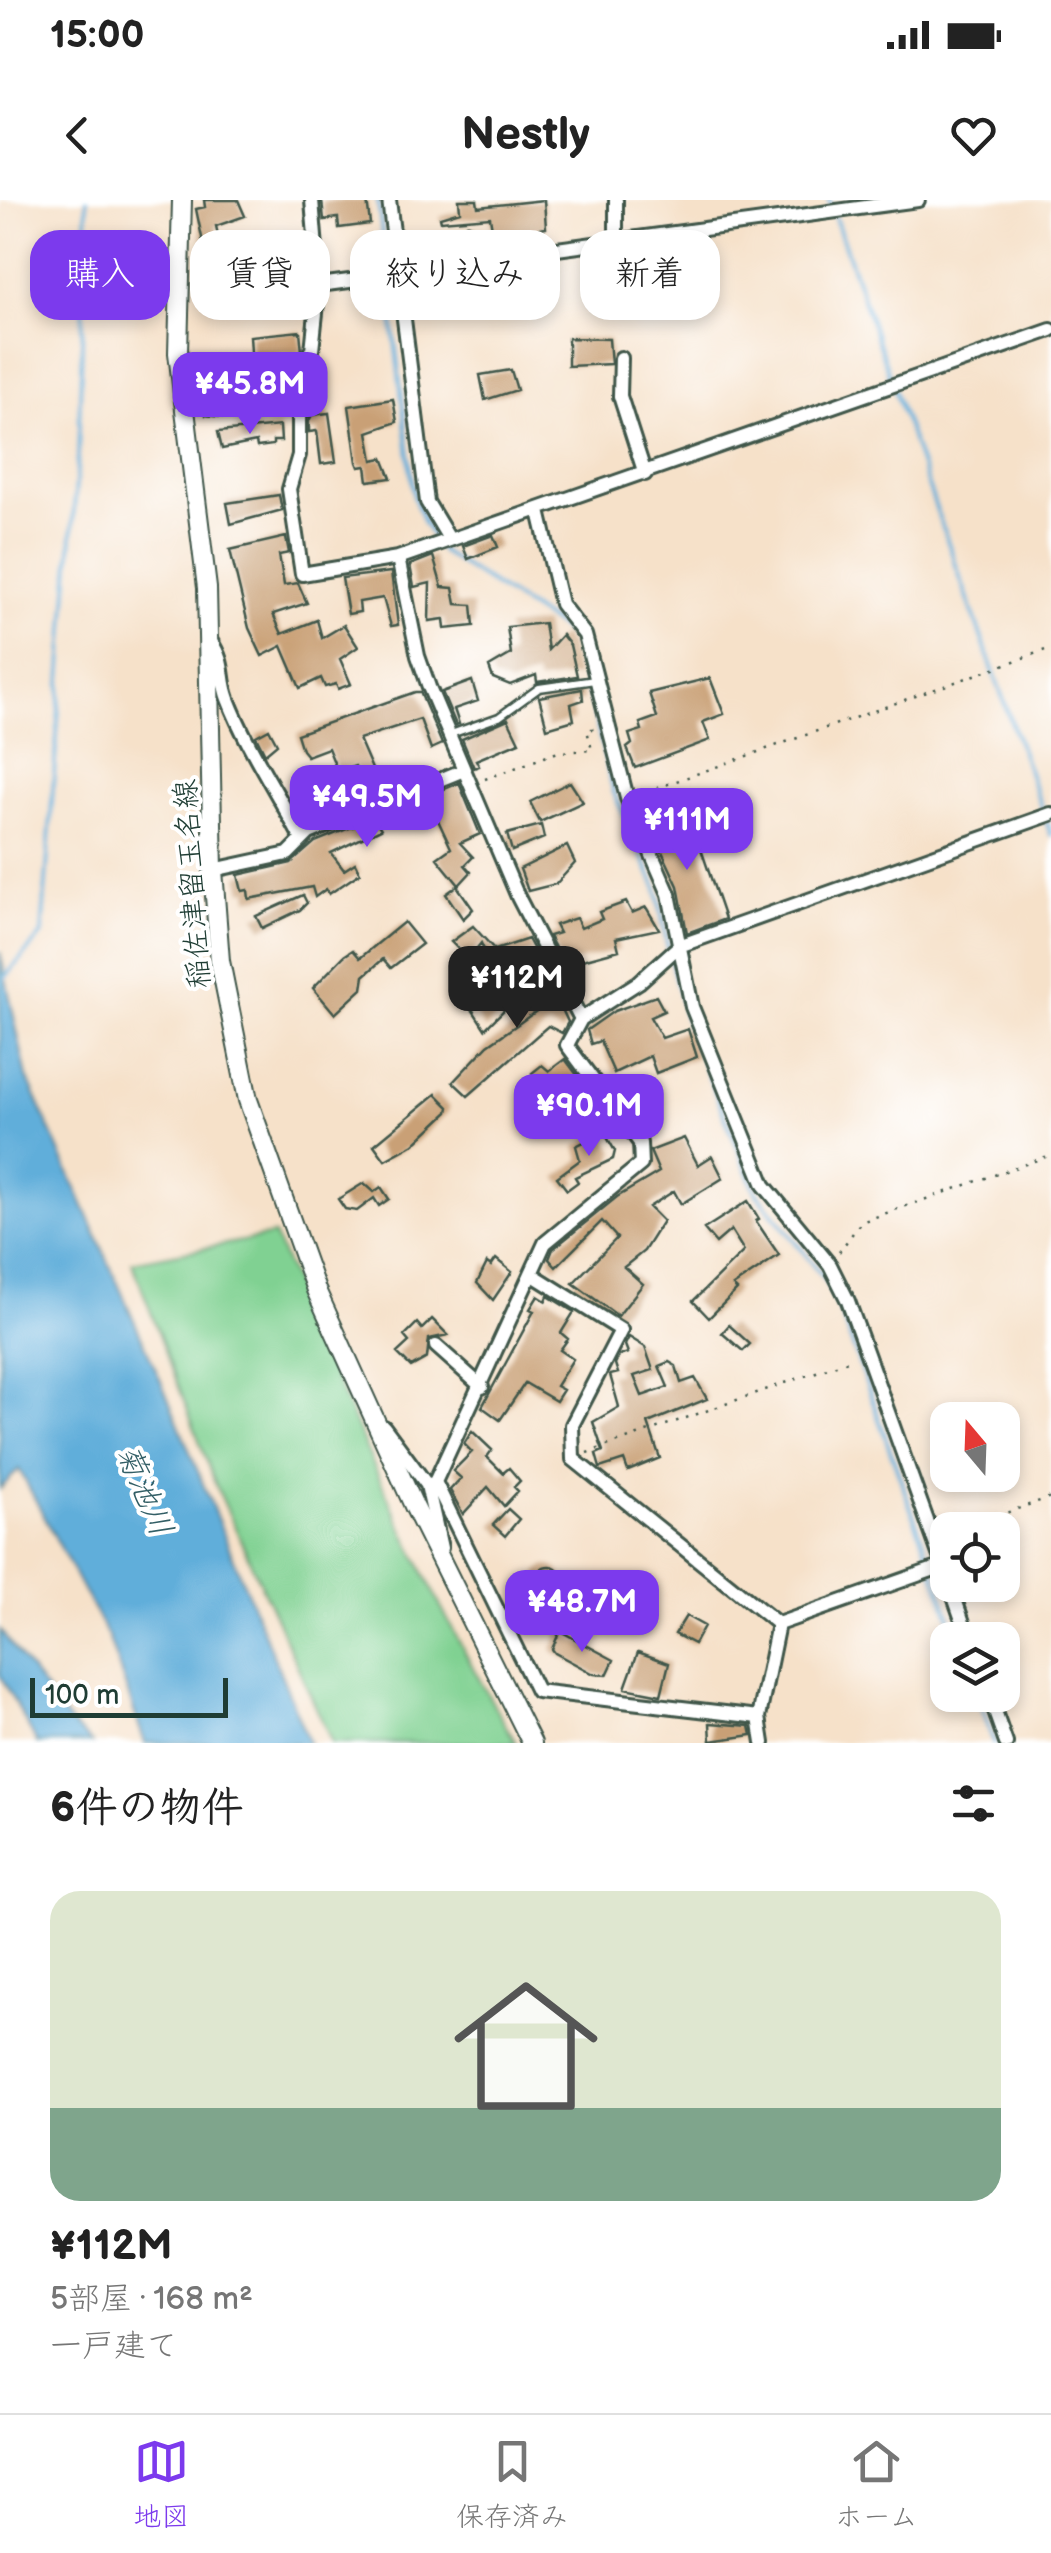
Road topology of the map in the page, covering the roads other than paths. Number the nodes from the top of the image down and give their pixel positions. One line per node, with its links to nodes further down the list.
1 (182, 200): 18 (main road, 稲佐津留玉名線)
2 (312, 200): 6 (street)
3 (389, 200): 7 (street)
4 (616, 200): 8 (street)
5 (918, 200): 9 (street)
6 (314, 230)
7 (391, 230)
8 (616, 230)
9 (702, 230)
10 (315, 320): 17 (street)
11 (402, 320): 16 (street)
12 (1051, 330): 14 (street)
13 (621, 358): 14 (street)
14 (645, 474): 15 (street)
15 (538, 511): 16 (street); 19 (street)
16 (445, 538): 17 (street)
17 (398, 558): 20 (street)
18 (207, 636): 23 (street); 24 (main road, 稲佐津留玉名線)
19 (595, 680): 20 (lane); 25 (street)
20 (449, 735): 21 (street)
21 (464, 770): 23 (street); 26 (street)
22 (1051, 814): 25 (street)
23 (302, 840): 24 (street)
24 (213, 870): 30 (main road, 稲佐津留玉名線)
25 (679, 946): 26 (street); 32 (street)
26 (581, 1019): 27 (street)
27 (533, 1274): 29 (street); 35 (street)
28 (436, 1346): 29 (street)
29 (482, 1387): 31 (street)
30 (370, 1408): 31 (street); 33 (main road, 稲佐津留玉名線)
31 (431, 1484): 33 (street); 37 (street)
32 (930, 1531)
33 (446, 1570): 38 (main road, 稲佐津留玉名線)
34 (930, 1573): 35 (street)
35 (778, 1624): 37 (street)
36 (995, 1712): 40 (street)
37 (759, 1717): 39 (street)
38 (532, 1743)
39 (763, 1743)
40 (1006, 1743)

